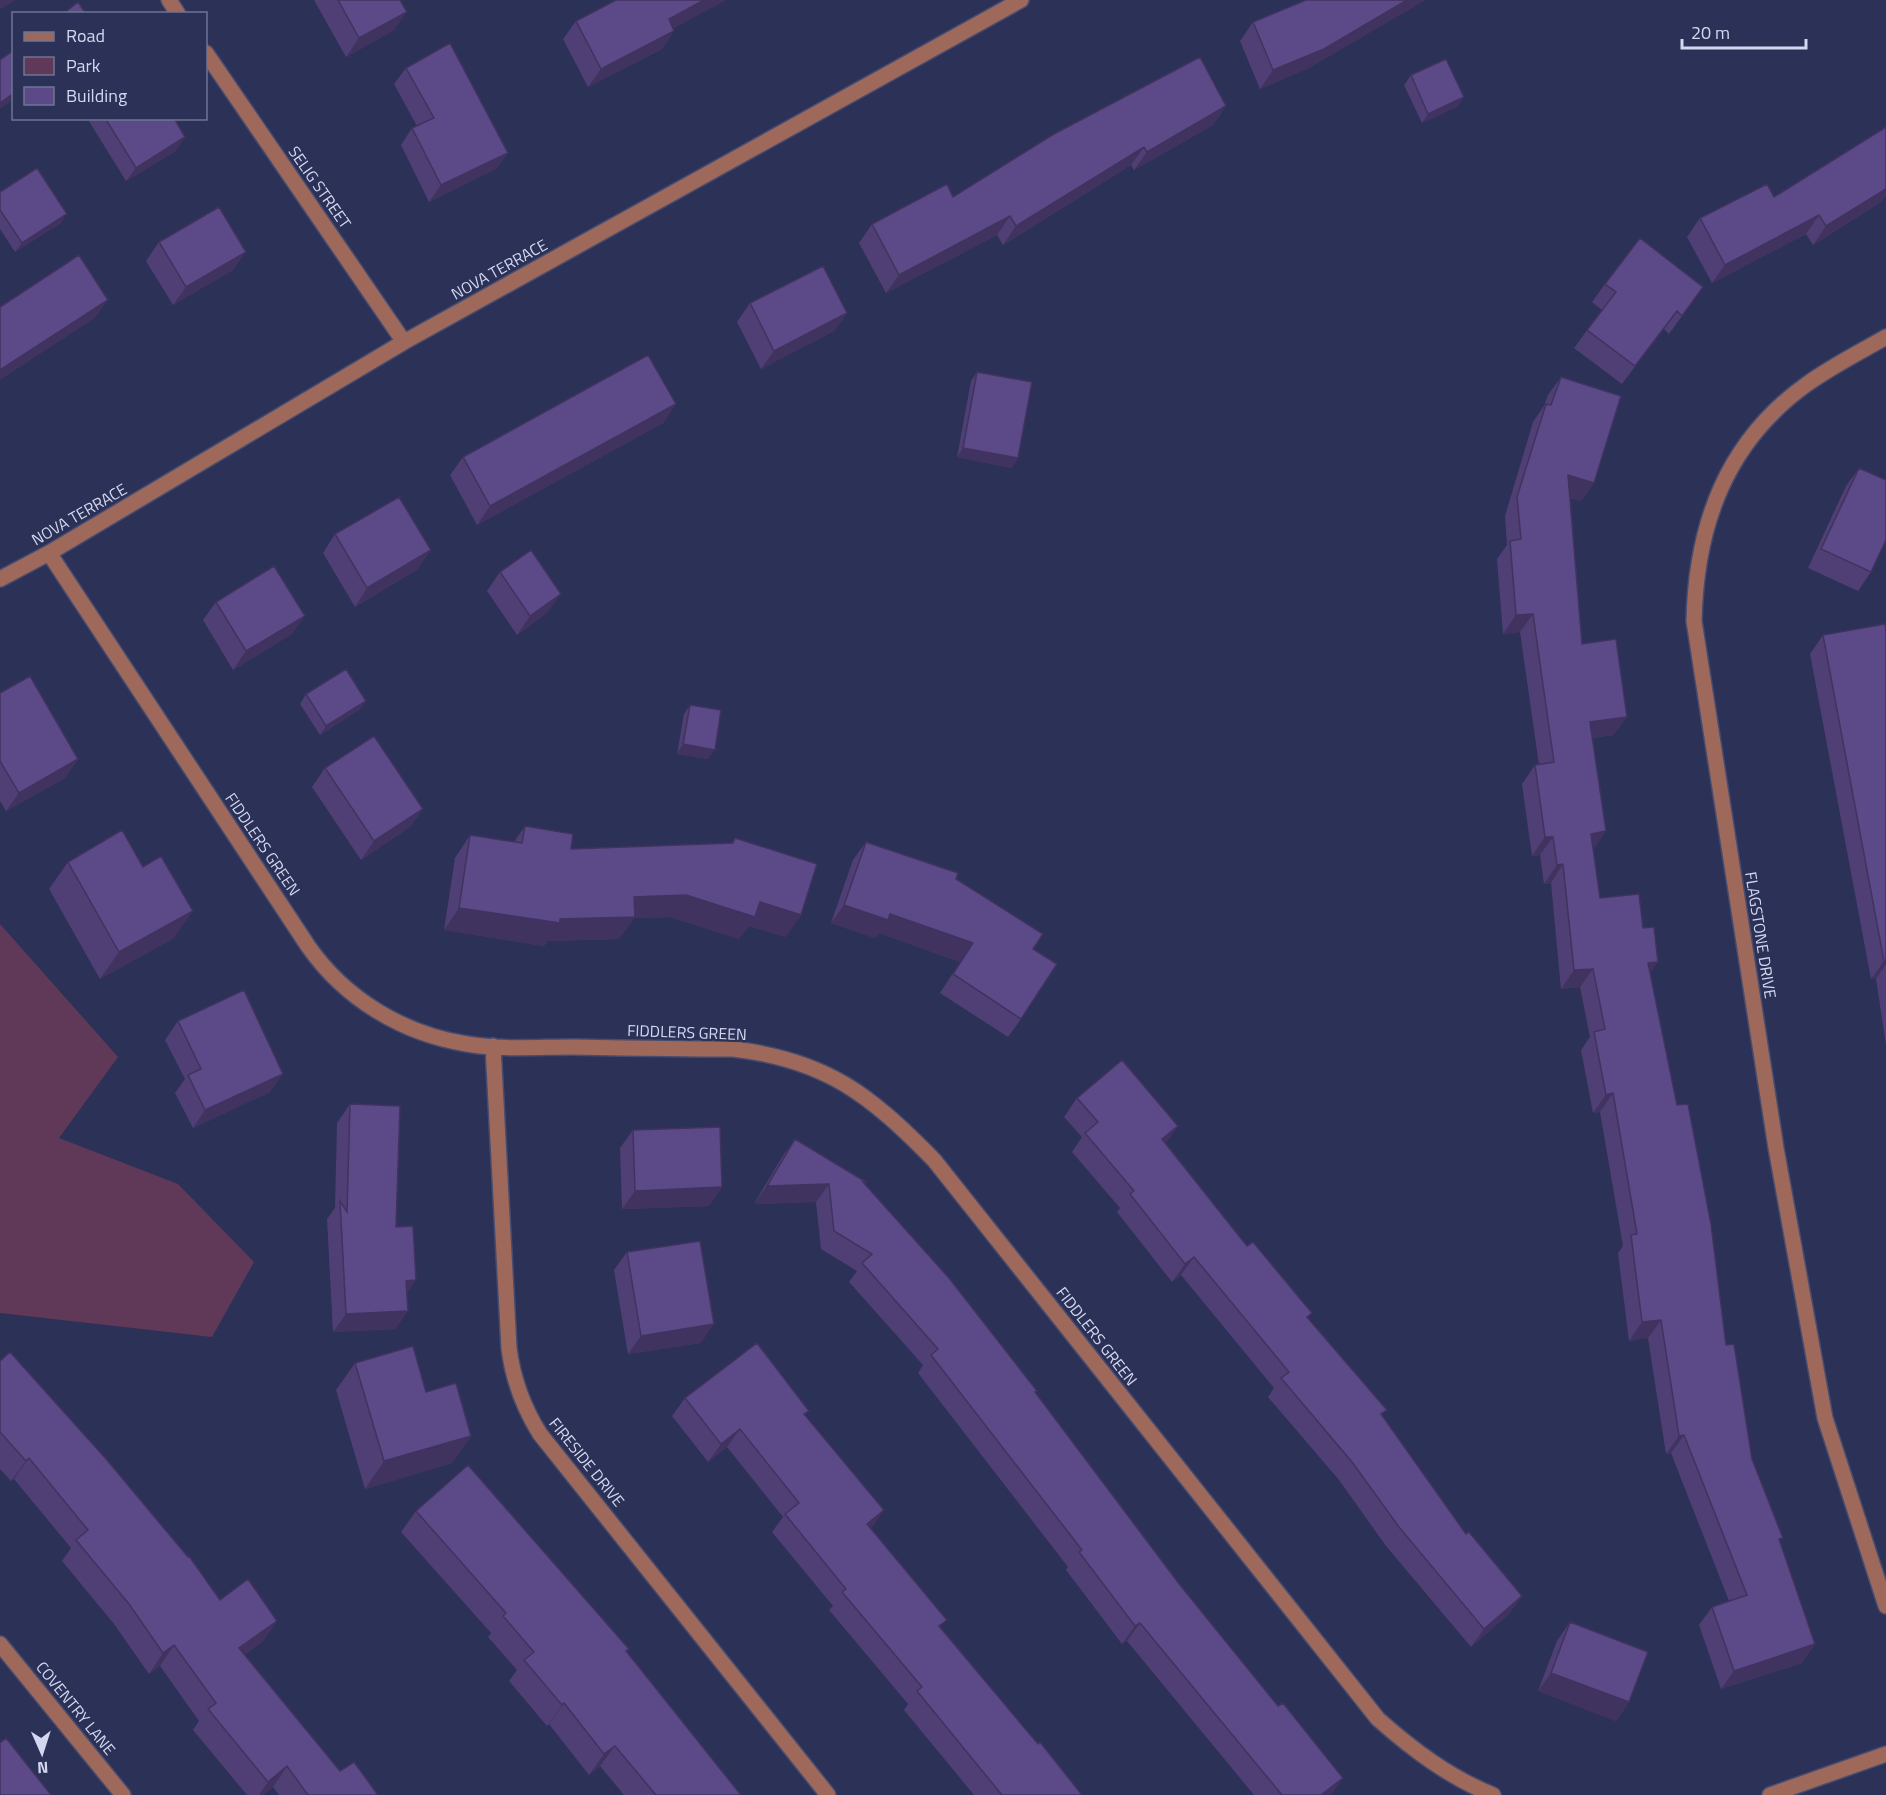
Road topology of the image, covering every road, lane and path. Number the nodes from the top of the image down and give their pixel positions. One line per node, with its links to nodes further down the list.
1 (1021, 0): 4 (street, NOVA TERRACE)
2 (207, 54): 4 (street, SELIG STREET)
3 (1886, 338): 8 (street, FLAGSTONE DRIVE)
4 (404, 342): 5 (street, NOVA TERRACE)
5 (49, 553): 6 (street, NOVA TERRACE); 7 (street, FIDDLERS GREEN)
6 (0, 579)
7 (493, 1046): 12 (street, FIRESIDE DRIVE); 13 (street, FIDDLERS GREEN)
8 (1886, 1606)
9 (0, 1644): 11 (street, COVENTRY LANE)
10 (1886, 1754): 14 (street)
11 (123, 1795)
12 (828, 1795)
13 (1493, 1795)
14 (1770, 1795)

